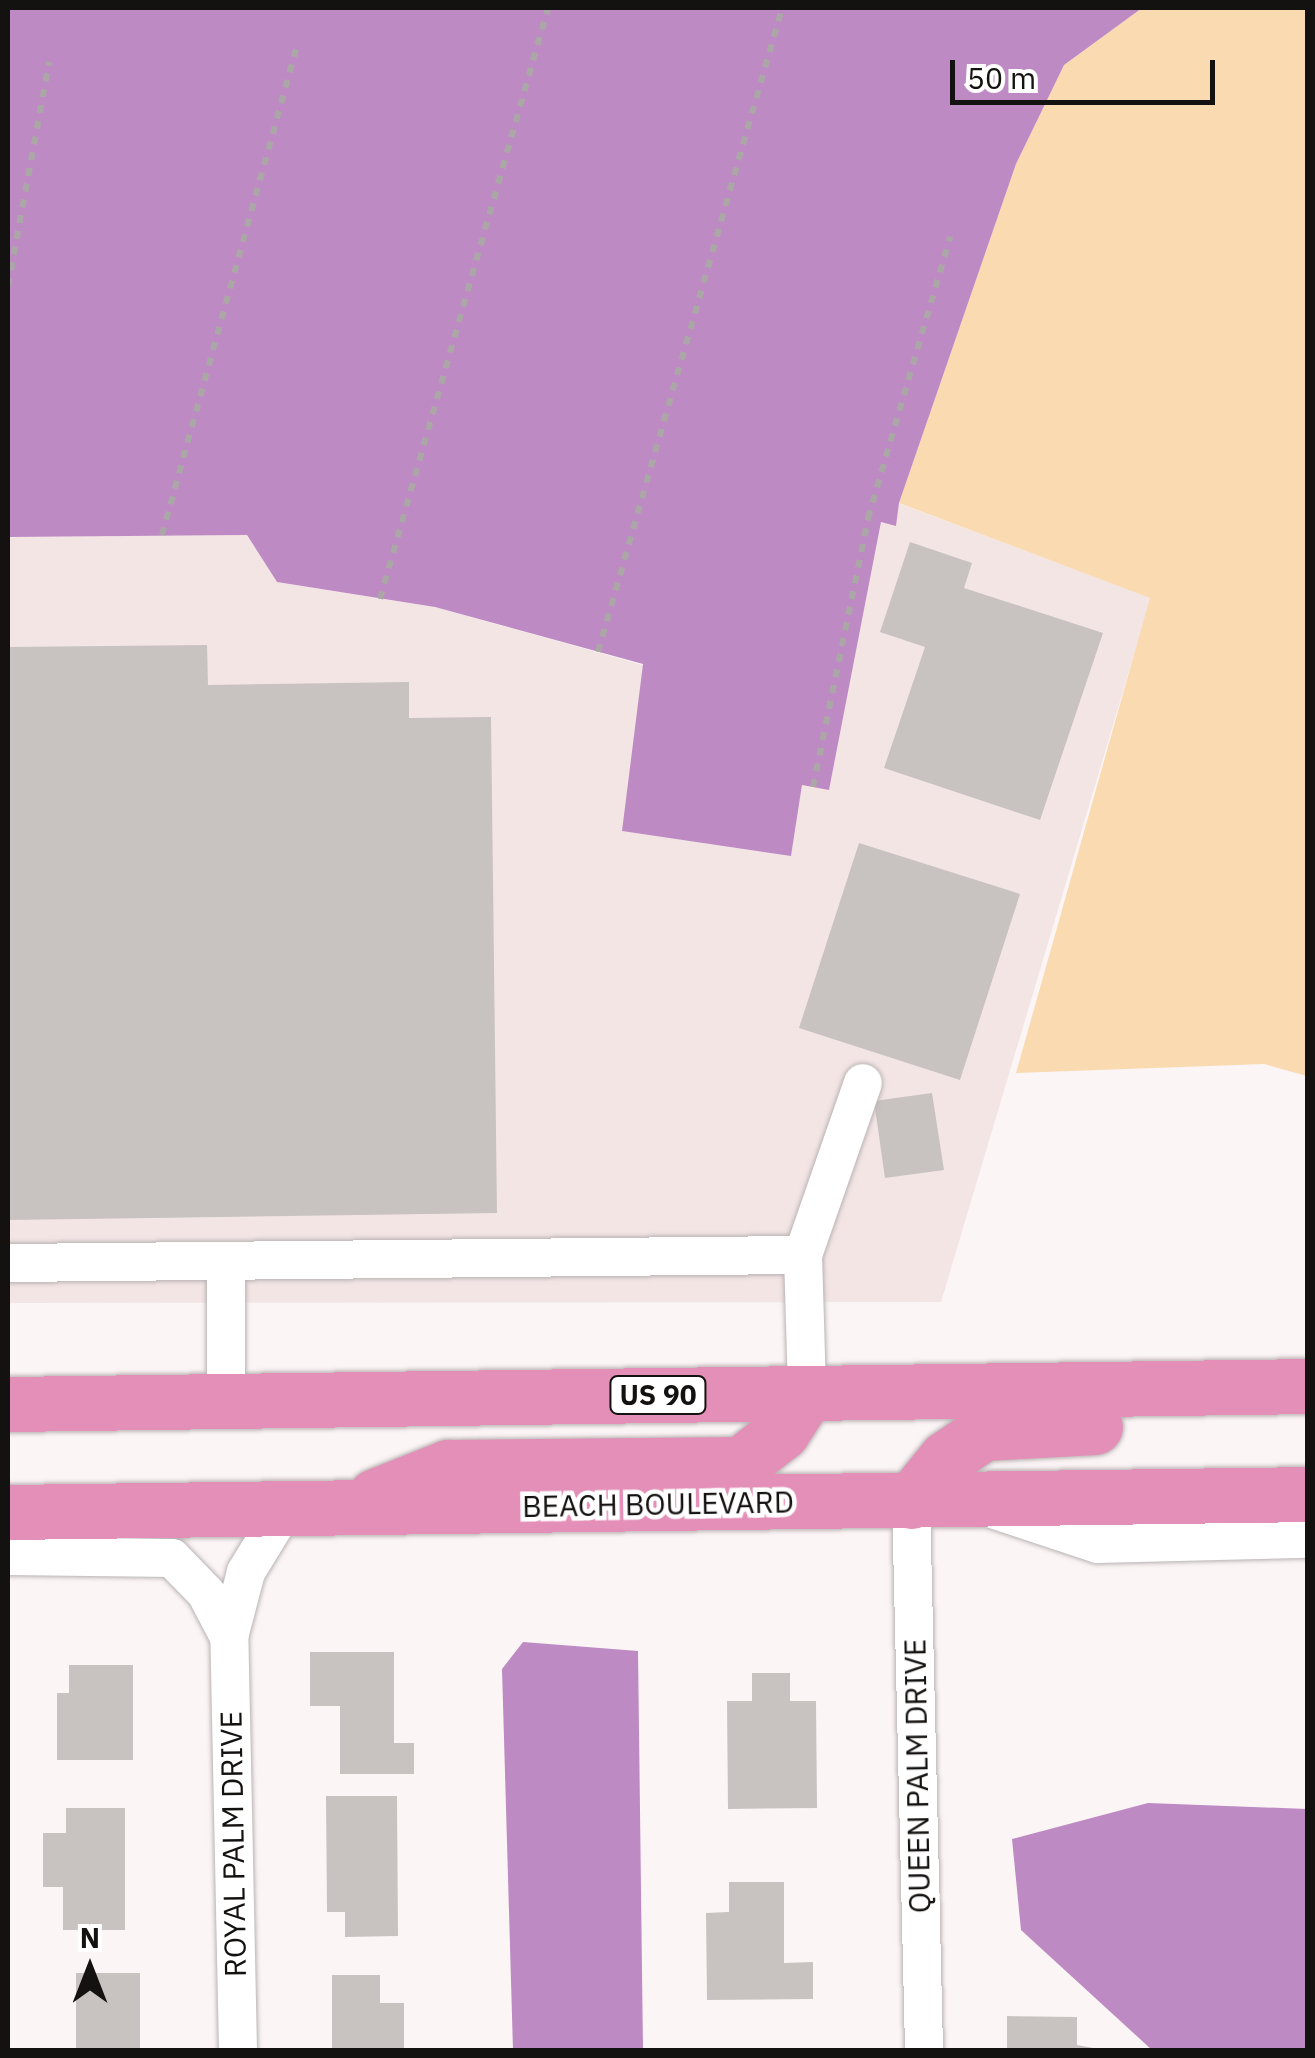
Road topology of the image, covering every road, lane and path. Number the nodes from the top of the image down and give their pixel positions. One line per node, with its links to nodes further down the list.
1 (548, 8): 8 (path)
2 (782, 8): 9 (path)
3 (298, 42): 7 (path)
4 (50, 62): 6 (path)
5 (950, 237): 10 (path)
6 (8, 286)
7 (162, 535)
8 (380, 599)
9 (598, 652)
10 (813, 787)
11 (863, 1082): 12 (street)
12 (802, 1255): 13 (street); 16 (street)
13 (226, 1261): 14 (street); 17 (street)
14 (8, 1263)
15 (1308, 1386): 16 (highway, US 90)
16 (807, 1393): 17 (highway, US 90); 26 (highway)
17 (226, 1401): 18 (highway, US 90)
18 (72, 1403): 19 (highway, US 90); 21 (highway)
19 (8, 1404)
20 (1308, 1422): 23 (highway)
21 (8, 1434)
22 (1308, 1494): 24 (highway, BEACH BOULEVARD)
23 (911, 1500): 24 (highway, BEACH BOULEVARD); 26 (highway, BEACH BOULEVARD); 32 (street, QUEEN PALM DRIVE)
24 (966, 1500): 28 (street)
25 (285, 1508): 26 (highway, BEACH BOULEVARD); 27 (highway, BEACH BOULEVARD); 30 (street, ROYAL PALM DRIVE)
26 (344, 1508)
27 (8, 1512)
28 (1308, 1539)
29 (8, 1556): 30 (street, ROYAL PALM DRIVE)
30 (229, 1637): 31 (street, ROYAL PALM DRIVE)
31 (238, 2050)
32 (924, 2050)

